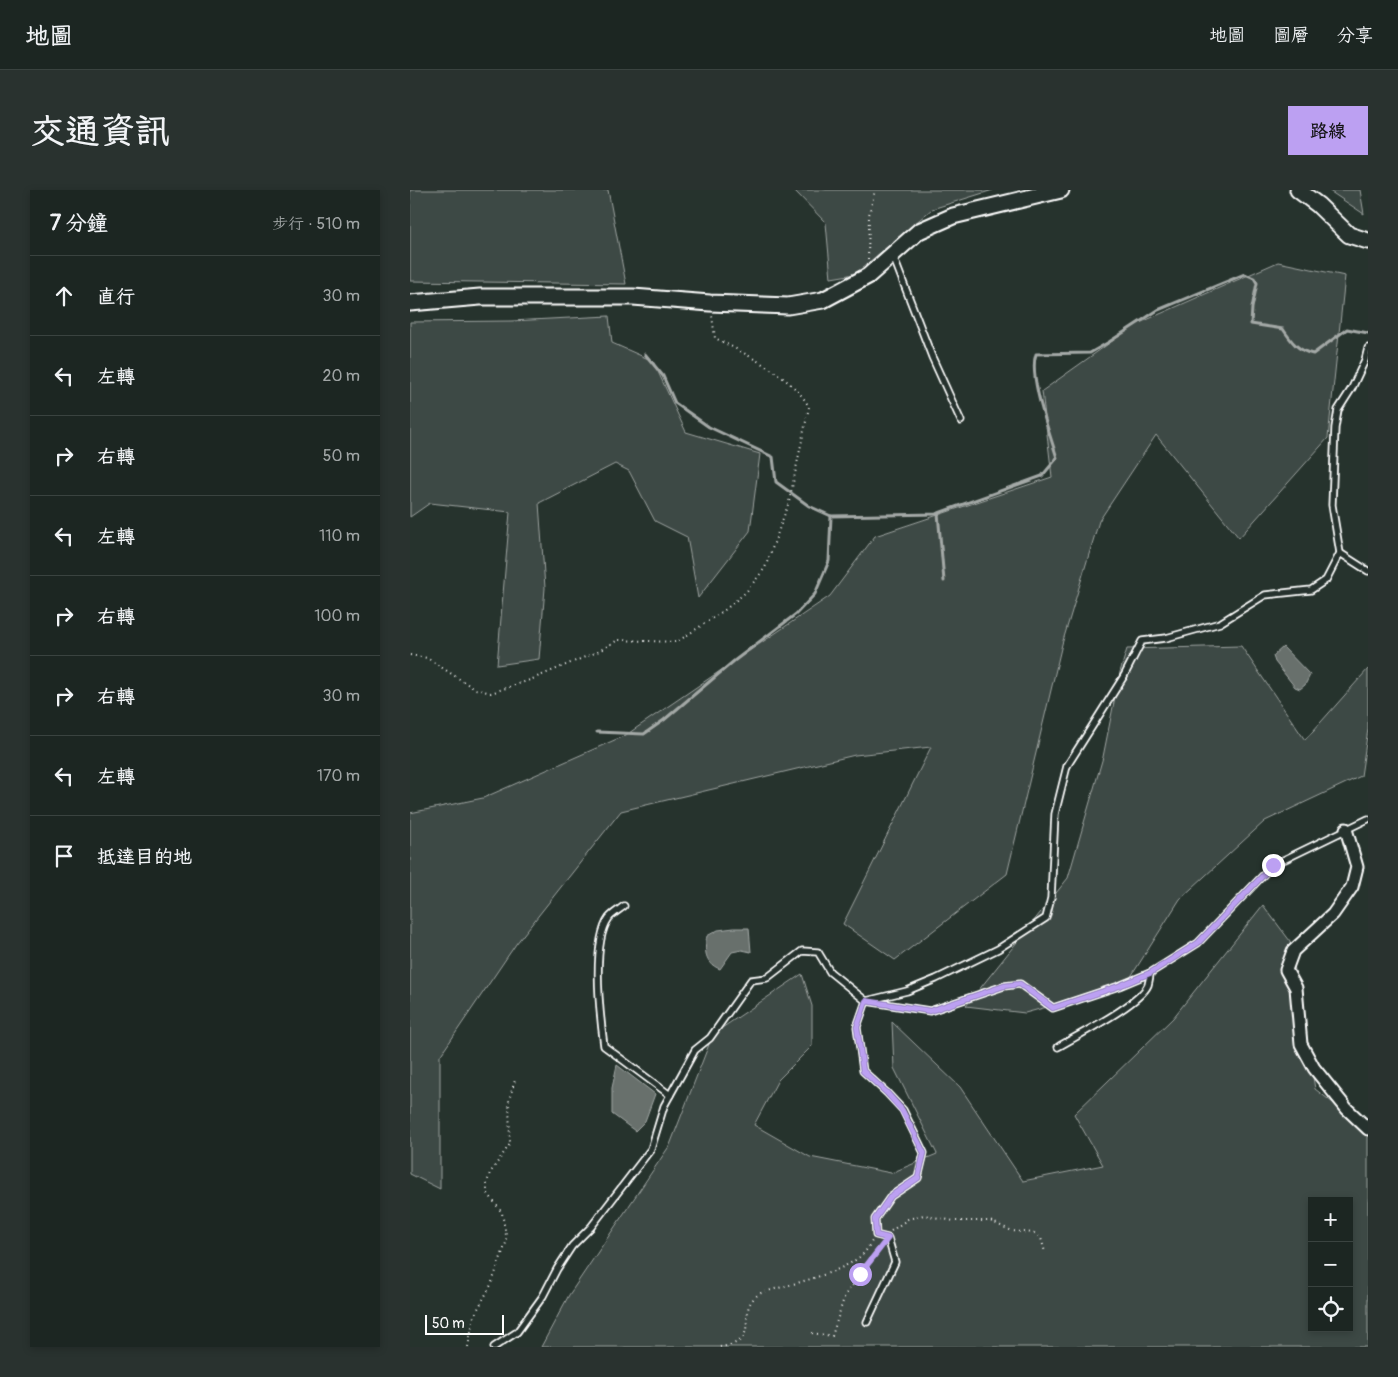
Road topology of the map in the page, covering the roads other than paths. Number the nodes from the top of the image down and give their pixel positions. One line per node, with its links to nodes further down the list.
1 (1061, 190): 4 (street)
2 (1298, 190): 3 (street)
3 (1368, 241)
4 (893, 255): 5 (street); 7 (lane)
5 (410, 303)
6 (1368, 348): 8 (lane)
7 (961, 421)
8 (1340, 553): 9 (lane); 14 (lane)
9 (1368, 572)
10 (1368, 819): 11 (lane)
11 (1346, 829): 13 (lane); 17 (street)
12 (624, 906): 16 (lane)
13 (1150, 973): 14 (lane); 15 (lane)
14 (866, 1001): 16 (lane); 18 (lane)
15 (1058, 1047)
16 (670, 1095): 19 (lane)
17 (1368, 1129)
18 (867, 1322)
19 (494, 1347)

